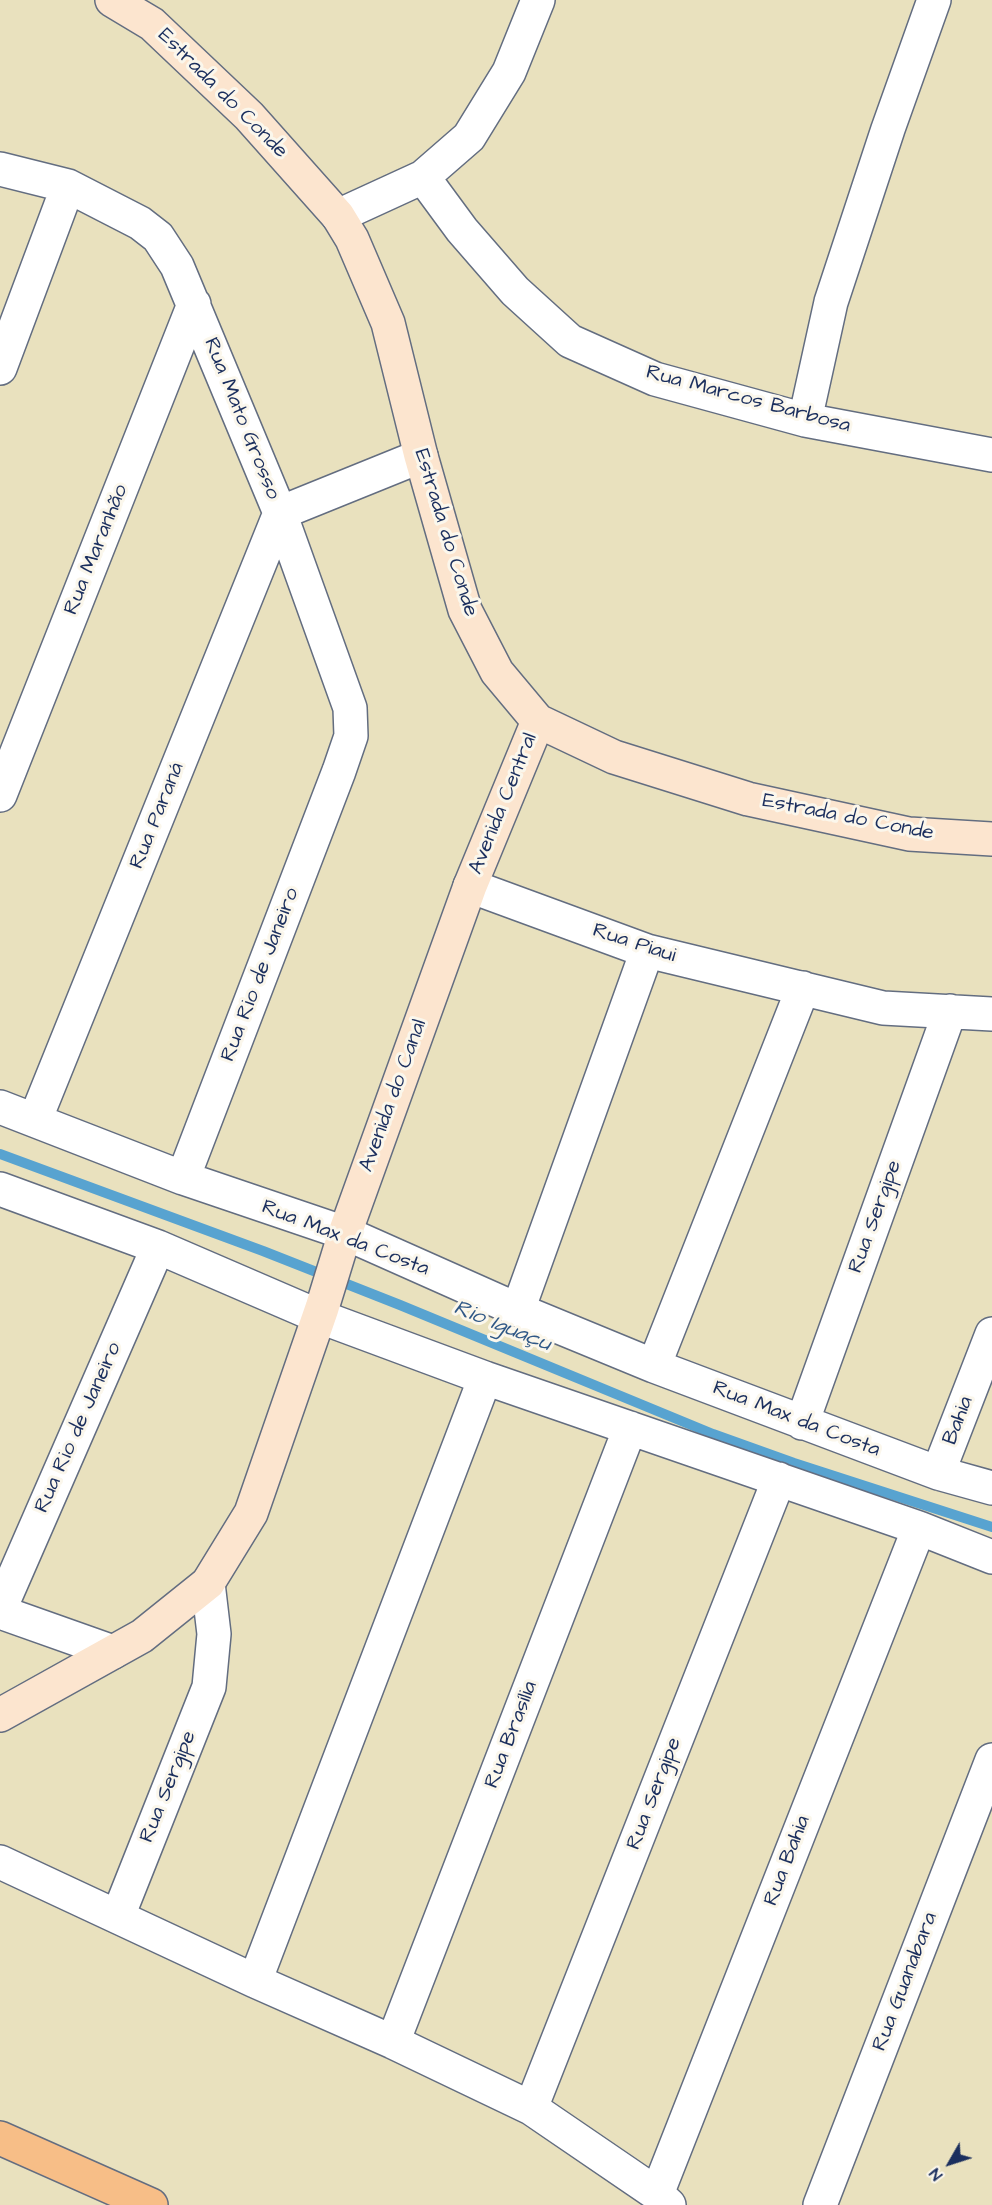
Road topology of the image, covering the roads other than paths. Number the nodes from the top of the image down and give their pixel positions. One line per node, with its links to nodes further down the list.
1 (538, 0): 5 (street)
2 (934, 0): 10 (street)
3 (117, 1): 7 (street, Estrada do Conde)
4 (4, 175): 6 (street, Rua Mato Grosso)
5 (423, 177): 7 (street); 10 (street, Rua Marcos Barbosa)
6 (68, 186): 8 (street, Rua Mato Grosso); 9 (street)
7 (338, 216): 12 (street, Estrada do Conde)
8 (194, 304): 13 (street, Rua Mato Grosso); 16 (street, Rua Maranhão)
9 (0, 368)
10 (805, 420): 11 (street, Rua Marcos Barbosa)
11 (992, 455)
12 (421, 456): 13 (street); 14 (street, Estrada do Conde)
13 (280, 513): 15 (street, Rua Mato Grosso); 24 (street, Rua Paraná)
14 (538, 721): 17 (street, Estrada do Conde); 18 (street, Avenida Central)
15 (339, 771): 25 (street, Rua Rio de Janeiro)
16 (0, 795)
17 (992, 839)
18 (470, 886): 19 (street, Rua Piaui); 27 (street, Avenida do Canal)
19 (647, 951): 20 (street, Rua Piaui); 29 (street)
20 (803, 988): 21 (street, Rua Piaui); 32 (street)
21 (950, 1011): 22 (street, Rua Piaui); 34 (street, Rua Sergipe)
22 (992, 1014)
23 (0, 1107): 24 (street, Rua Max da Costa)
24 (35, 1120): 25 (street, Rua Max da Costa)
25 (183, 1178): 27 (street, Rua Max da Costa)
26 (2, 1198): 28 (street)
27 (343, 1238): 29 (street, Rua Max da Costa); 30 (street, Avenida do Canal)
28 (158, 1247): 30 (street); 42 (street, Rua Rio de Janeiro)
29 (518, 1310): 32 (street, Rua Max da Costa)
30 (320, 1312): 33 (street); 41 (street)
31 (992, 1334): 36 (street, Bahia)
32 (654, 1366): 34 (street, Rua Max da Costa)
33 (485, 1378): 35 (street); 48 (street)
34 (802, 1423): 36 (street, Rua Max da Costa)
35 (630, 1428): 37 (street); 49 (street, Rua Brasília)
36 (938, 1473): 38 (street, Rua Max da Costa)
37 (779, 1479): 39 (street); 50 (street, Rua Sergipe)
38 (992, 1488)
39 (919, 1528): 40 (street); 52 (street, Rua Bahia)
40 (992, 1557)
41 (208, 1583): 43 (street); 47 (street, Rua Sergipe)
42 (0, 1611): 43 (street, Rua Rio de Janeiro)
43 (113, 1652): 44 (street)
44 (0, 1714)
45 (992, 1760): 54 (street, Rua Guanabara)
46 (0, 1862): 47 (street)
47 (118, 1916): 48 (street)
48 (255, 1981): 49 (street)
49 (393, 2042): 50 (street)
50 (531, 2108): 52 (street)
51 (0, 2138): 53 (main road)
52 (663, 2200)
53 (151, 2205)
54 (820, 2205)

